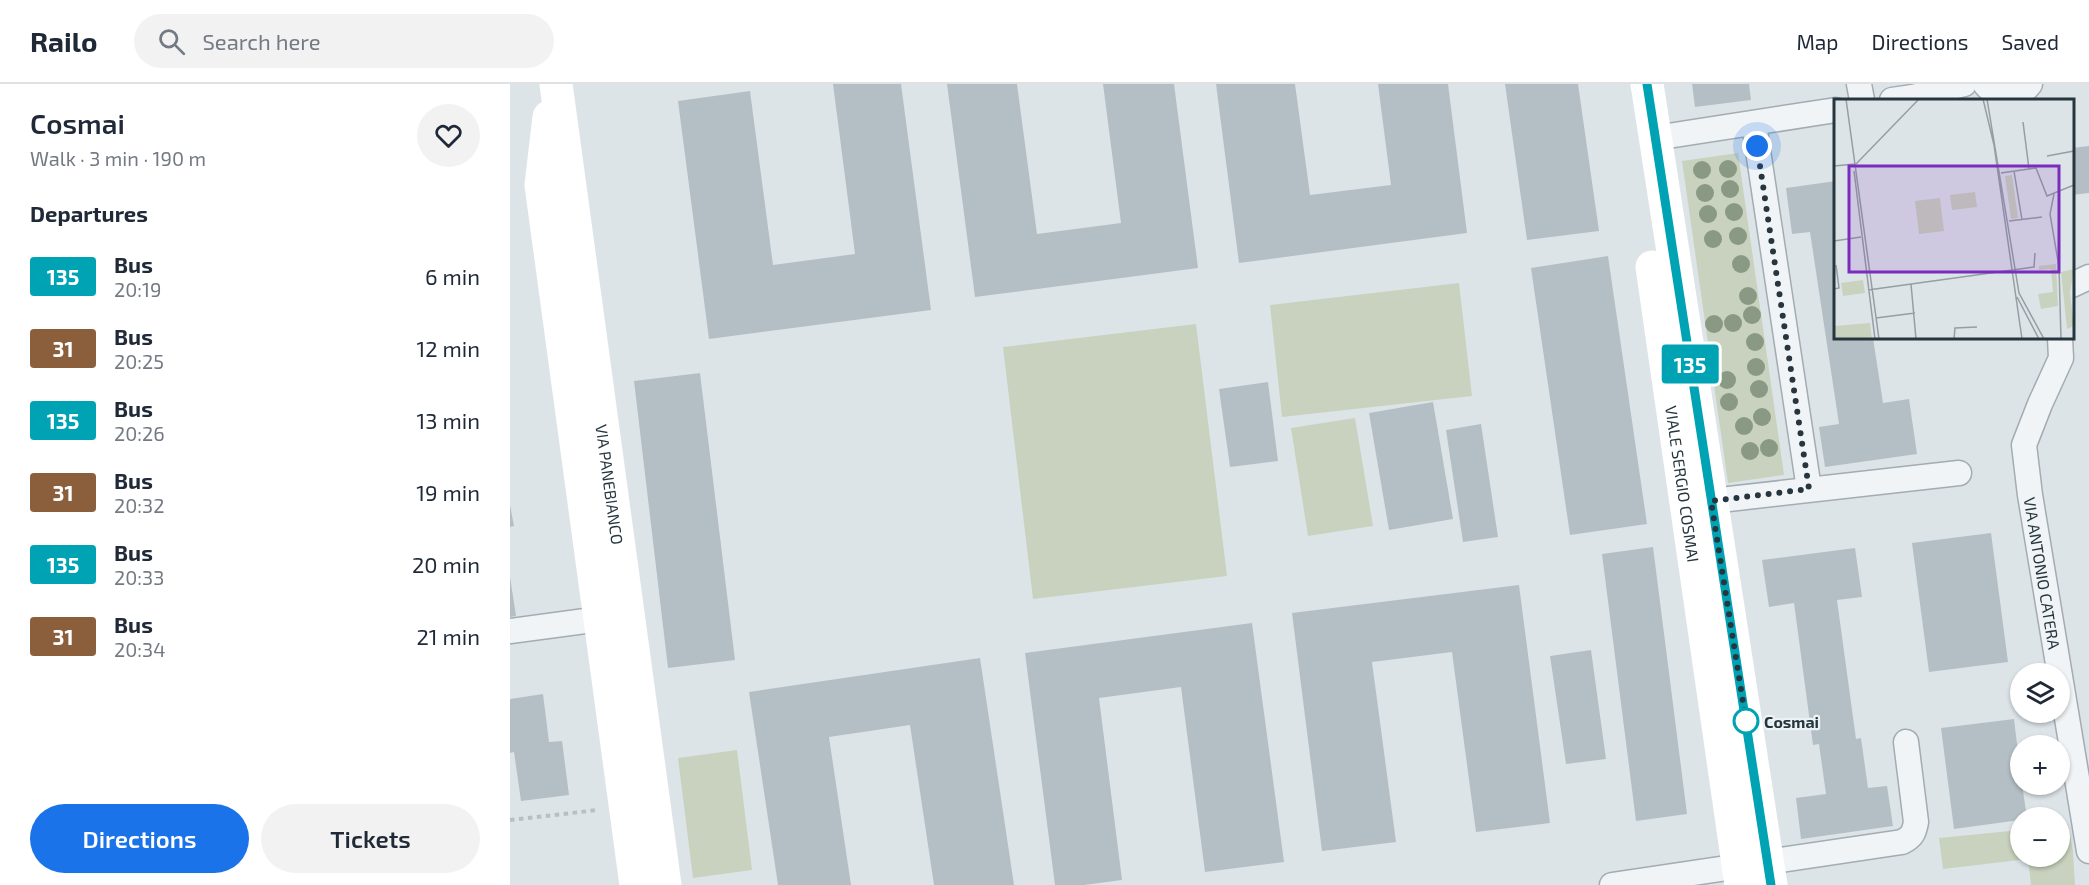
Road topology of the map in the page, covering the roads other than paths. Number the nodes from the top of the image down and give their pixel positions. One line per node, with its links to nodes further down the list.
1 (555, 84): 19 (street, VIA PANEBIANCO); 25 (street, VIA PANEBIANCO)
2 (1625, 84): 23 (street, VIALE SERGIO COSMAI)
3 (1647, 84): 12 (street, VIALE SERGIO COSMAI)
4 (1859, 84): 8 (street)
5 (1964, 84): 9 (street)
6 (1985, 84): 7 (street)
7 (2030, 84)
8 (1862, 99)
9 (1906, 99)
10 (1834, 110): 11 (street)
11 (1754, 124): 12 (street); 17 (street)
12 (1655, 138): 18 (street, VIALE SERGIO COSMAI)
13 (2089, 278): 14 (street)
14 (2074, 285)
15 (2060, 339): 22 (street, VIA ANTONIO CATERA)
16 (1959, 473): 17 (street)
17 (1809, 489): 18 (street)
18 (1711, 501): 23 (street, VIALE SERGIO COSMAI)
19 (600, 620): 20 (street); 24 (street, VIA PANEBIANCO)
20 (510, 632)
21 (1905, 742): 23 (street)
22 (2089, 851)
23 (1755, 875): 26 (street)
24 (636, 885)
25 (665, 885)
26 (1612, 885)

